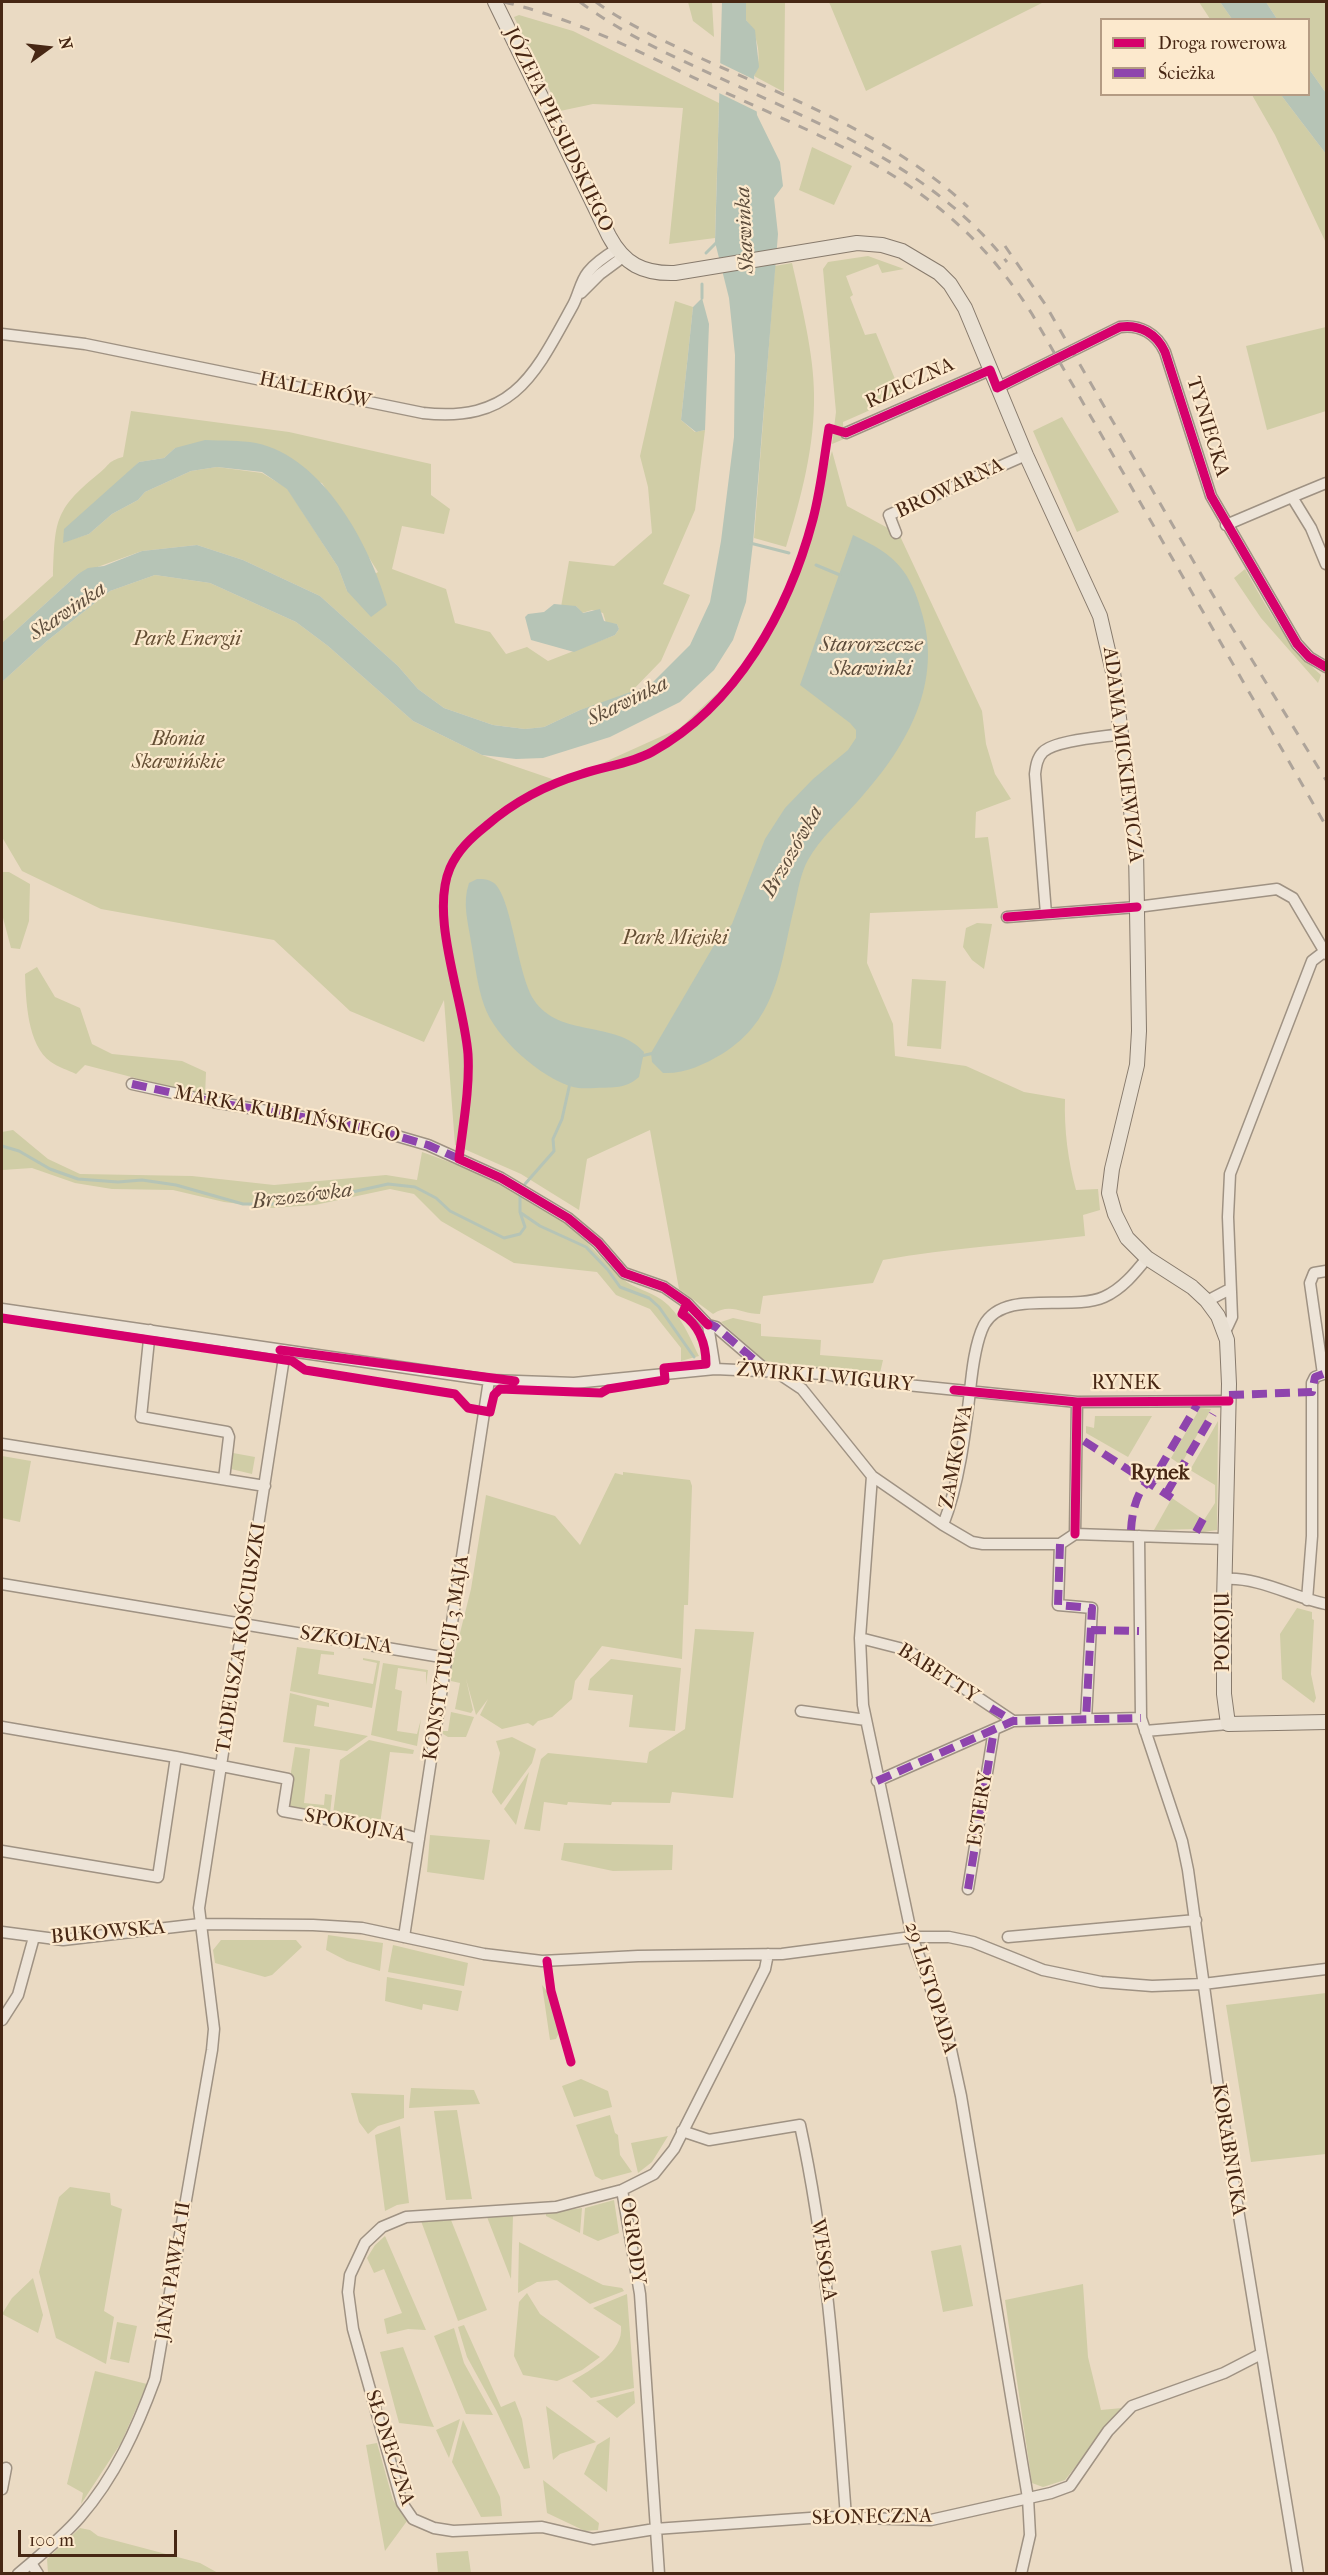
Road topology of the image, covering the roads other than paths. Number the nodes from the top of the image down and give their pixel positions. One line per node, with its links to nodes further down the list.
1 (495, 2): 2 (main road, JÓZEFA PIŁSUDSKIEGO)
2 (620, 253): 3 (street, HALLERÓW); 4 (main road, ADAMA MICKIEWICZA)
3 (2, 334)
4 (990, 370): 5 (main road, ADAMA MICKIEWICZA); 6 (street, RZECZNA)
5 (997, 388): 7 (main road, ADAMA MICKIEWICZA); 10 (street, TYNIECKA)
6 (846, 433)
7 (1026, 455): 11 (street, BROWARNA); 14 (main road, ADAMA MICKIEWICZA)
8 (1326, 483): 9 (street)
9 (1292, 497): 10 (street); 12 (street)
10 (1226, 525): 13 (street, TYNIECKA)
11 (896, 533)
12 (1326, 564)
13 (1326, 667)
14 (1122, 734): 15 (main road, ADAMA MICKIEWICZA); 16 (street)
15 (1137, 907): 16 (street); 18 (street); 20 (main road, ADAMA MICKIEWICZA)
16 (1046, 914): 17 (street)
17 (1007, 916)
18 (1326, 952): 22 (street)
19 (132, 1083): 25 (street, MARKA KUBLIŃSKIEGO)
20 (1147, 1258): 23 (main road, ADAMA MICKIEWICZA); 35 (street, ZAMKOWA)
21 (1326, 1271): 32 (street)
22 (1230, 1289): 23 (street); 26 (street)
23 (1207, 1301): 26 (main road, ADAMA MICKIEWICZA)
24 (2, 1309): 27 (street, ŻWIRKI I WIGURY)
25 (708, 1325): 29 (street); 30 (street, MARKA KUBLIŃSKIEGO)
26 (1225, 1332): 36 (main road, ADAMA MICKIEWICZA)
27 (150, 1335): 28 (street, ŻWIRKI I WIGURY); 40 (street)
28 (285, 1351): 33 (street, ŻWIRKI I WIGURY); 41 (street, TADEUSZA KOŚCIUSZKI)
29 (715, 1370): 30 (street, ŻWIRKI I WIGURY); 33 (street, ŻWIRKI I WIGURY)
30 (766, 1371): 31 (street, ŻWIRKI I WIGURY); 34 (street)
31 (815, 1374): 34 (street); 35 (street, ŻWIRKI I WIGURY)
32 (1325, 1374): 49 (street)
33 (489, 1380): 53 (street, KONSTYTUCJI 3 MAJA)
34 (802, 1389): 39 (street)
35 (970, 1391): 37 (street, ŻWIRKI I WIGURY); 42 (street, ZAMKOWA)
36 (1229, 1398): 37 (street, RYNEK); 45 (main road)
37 (1077, 1402): 43 (street, RYNEK)
38 (2, 1444): 40 (street)
39 (872, 1476): 42 (street); 52 (street, 29 LISTOPADA)
40 (224, 1479): 41 (street)
41 (265, 1486): 51 (street, TADEUSZA KOŚCIUSZKI)
42 (943, 1525): 46 (street)
43 (1075, 1534): 44 (street); 46 (street)
44 (1139, 1536): 45 (street); 55 (street, KORABNICKA)
45 (1225, 1539): 47 (main road, POKOJU)
46 (1060, 1544): 56 (street)
47 (1225, 1579): 49 (street); 60 (main road, POKOJU)
48 (2, 1584): 51 (street, SZKOLNA)
49 (1307, 1600): 50 (street)
50 (1326, 1604)
51 (245, 1625): 53 (street, SZKOLNA); 65 (street, TADEUSZA KOŚCIUSZKI)
52 (860, 1638): 57 (street, 29 LISTOPADA); 58 (street, BABETTY)
53 (447, 1658): 67 (street, KONSTYTUCJI 3 MAJA)
54 (801, 1712): 57 (street)
55 (1141, 1718): 56 (street); 63 (street, KORABNICKA)
56 (1086, 1719): 58 (street)
57 (866, 1720): 66 (street, 29 LISTOPADA)
58 (1013, 1721): 62 (street)
59 (1326, 1722): 60 (main road)
60 (1228, 1724): 63 (street)
61 (2, 1727): 64 (street)
62 (994, 1730): 66 (street); 69 (street, ESTERY)
63 (1145, 1731): 70 (street, KORABNICKA)
64 (176, 1757): 65 (street); 68 (street)
65 (223, 1766): 67 (street, SPOKOJNA); 71 (street, TADEUSZA KOŚCIUSZKI)
66 (878, 1781): 75 (street, 29 LISTOPADA)
67 (419, 1839): 73 (street, KONSTYTUCJI 3 MAJA)
68 (2, 1851)
69 (968, 1889)
70 (1196, 1920): 76 (street); 79 (street, KORABNICKA)
71 (200, 1924): 73 (street, BUKOWSKA); 74 (street, BUKOWSKA); 89 (street, JANA PAWŁA II)
72 (2, 1932): 74 (street)
73 (404, 1936): 77 (street, BUKOWSKA)
74 (34, 1937): 80 (street, BUKOWSKA)
75 (912, 1937): 77 (street, BUKOWSKA); 79 (street, BUKOWSKA); 86 (street, 29 LISTOPADA)
76 (1008, 1937)
77 (768, 1954): 81 (street, OGRODY)
78 (1326, 1969): 79 (street, BUKOWSKA)
79 (1203, 1984): 83 (street, KORABNICKA)
80 (2, 2020)
81 (682, 2131): 82 (street, OGRODY); 87 (street, WESOŁA)
82 (622, 2190): 88 (street, OGRODY); 88 (street, SŁONECZNA)
83 (1261, 2354): 86 (street, SŁONECZNA); 94 (street, KORABNICKA)
84 (6, 2468): 85 (street)
85 (2, 2489)
86 (1028, 2498): 87 (street, SŁONECZNA); 93 (street, 29 LISTOPADA)
87 (846, 2517): 88 (street, SŁONECZNA)
88 (655, 2529): 92 (street, OGRODY)
89 (31, 2563): 90 (street, JANA PAWŁA II); 91 (street)
90 (18, 2574)
91 (38, 2574)
92 (659, 2574)
93 (1020, 2574)
94 (1298, 2574)

